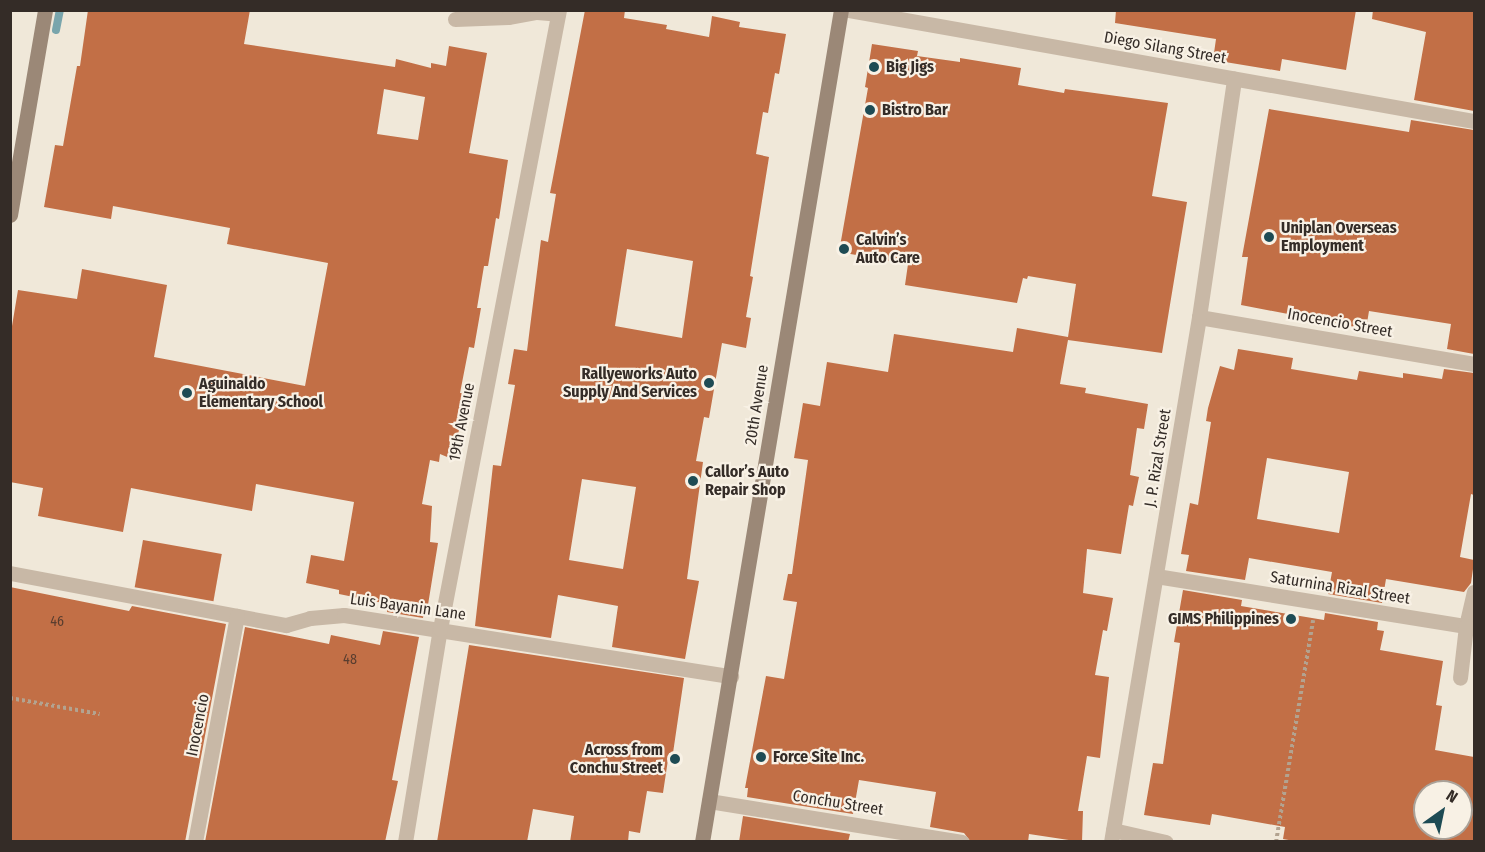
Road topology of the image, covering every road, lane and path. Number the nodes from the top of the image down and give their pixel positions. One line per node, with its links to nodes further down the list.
1 (45, 10): 8 (main road)
2 (841, 10): 18 (main road, 20th Avenue)
3 (849, 10): 6 (street, Diego Silang Street)
4 (559, 13): 5 (street); 17 (street, 19th Avenue)
5 (455, 19)
6 (1234, 79): 7 (street, Diego Silang Street); 9 (street, J. P. Rizal Street)
7 (1474, 121)
8 (10, 214)
9 (1199, 318): 10 (street, Inocencio Street); 12 (street, J. P. Rizal Street)
10 (1474, 364)
11 (10, 573): 15 (street, Luis Bayanin Lane)
12 (1156, 576): 14 (street, Saturnina Rizal Street); 23 (street, J. P. Rizal Street)
13 (1474, 592): 16 (street)
14 (1316, 602): 16 (street, Saturnina Rizal Street); 29 (path)
15 (237, 616): 17 (street, Luis Bayanin Lane); 24 (street, Inocencio)
16 (1466, 626): 19 (street)
17 (440, 629): 18 (street, Luis Bayanin Lane); 25 (street, 19th Avenue)
18 (731, 676): 22 (main road, 20th Avenue)
19 (1460, 678)
20 (10, 698): 21 (path)
21 (100, 714)
22 (709, 801): 26 (main road, 20th Avenue); 27 (street, Conchu Street)
23 (1112, 836): 28 (street)
24 (195, 842)
25 (405, 842)
26 (702, 842)
27 (962, 842)
28 (1166, 842)
29 (1276, 842)

